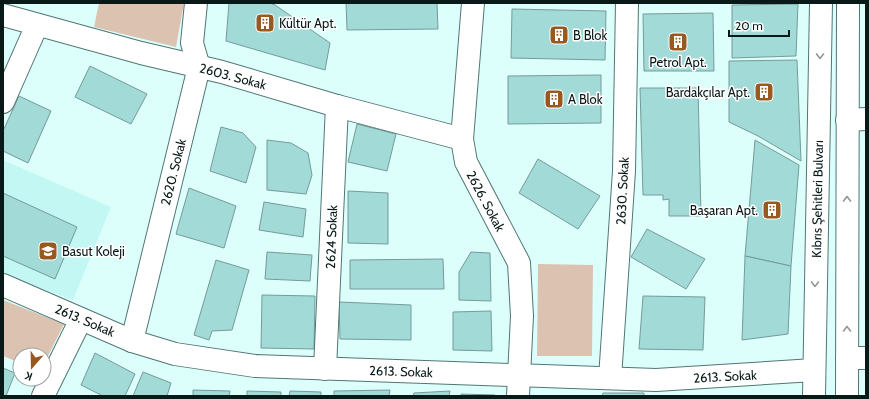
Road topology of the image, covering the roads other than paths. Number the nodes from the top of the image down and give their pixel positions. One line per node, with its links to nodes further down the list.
1 (196, 3): 8 (street)
2 (473, 3): 12 (street, 2626. Sokak)
3 (627, 3): 19 (street, 2630. Sokak)
4 (821, 3): 18 (street, Kıbrıs Şehitleri Bulvarı, one-way to 18)
5 (848, 3): 11 (street)
6 (3, 15): 7 (street, 2603. Sokak)
7 (37, 25): 8 (street, 2603. Sokak); 9 (street)
8 (200, 67): 10 (street, 2603. Sokak); 15 (street, 2620. Sokak)
9 (3, 102)
10 (337, 106): 12 (street, 2603. Sokak); 17 (street, 2624 Sokak)
11 (856, 119): 16 (street, one-way to 11)
12 (462, 140): 20 (street, 2626. Sokak)
13 (3, 285): 14 (street, 2613. Sokak)
14 (81, 319): 15 (street, 2613. Sokak); 22 (street)
15 (132, 341): 17 (street, 2613. Sokak)
16 (857, 358): 24 (street)
17 (325, 368): 20 (street, 2613. Sokak)
18 (814, 370): 21 (street, 2613. Sokak); 23 (street, Kıbrıs Şehitleri Bulvarı)
19 (610, 378): 20 (street, 2613. Sokak); 21 (street, 2613. Sokak)
20 (518, 385)
21 (655, 388)
22 (43, 396)
23 (814, 396)
24 (847, 396)

